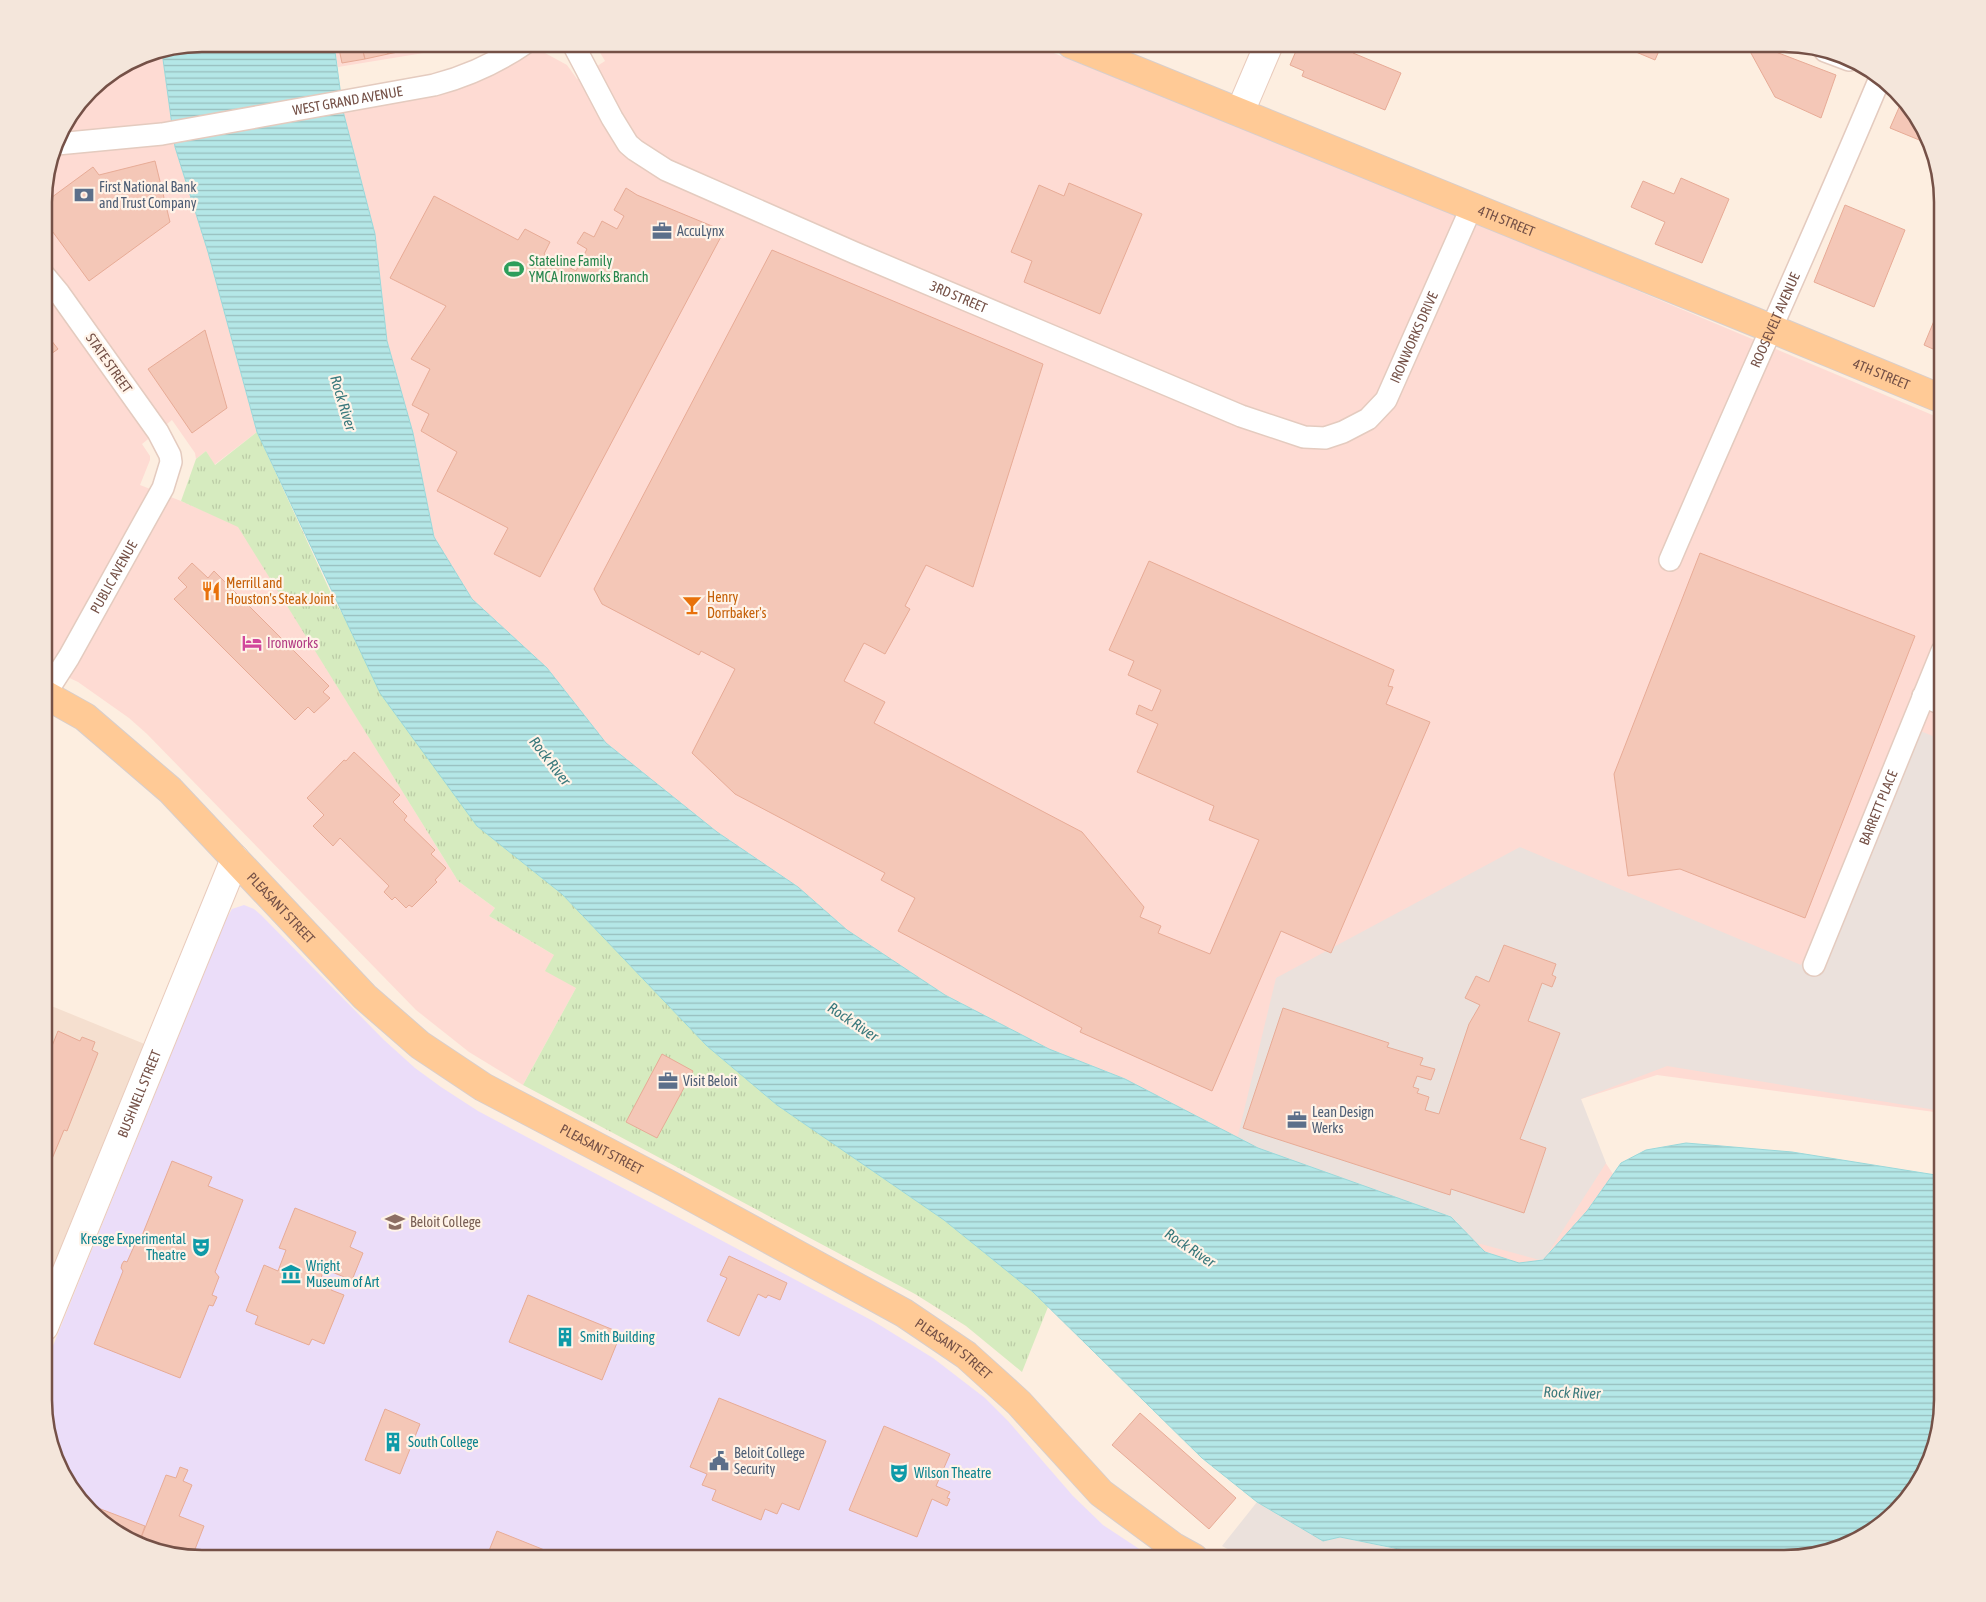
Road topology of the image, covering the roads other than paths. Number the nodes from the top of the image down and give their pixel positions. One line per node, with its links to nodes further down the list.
1 (512, 52): 7 (street, WEST GRAND AVENUE)
2 (577, 52): 12 (street, 3RD STREET)
3 (1091, 52): 6 (main road, 4TH STREET)
4 (1266, 52): 6 (street)
5 (1877, 85): 10 (street, ROOSEVELT AVENUE)
6 (1240, 112): 8 (main road, 4TH STREET)
7 (65, 143)
8 (1472, 206): 10 (main road, 4TH STREET); 12 (street, IRONWORKS DRIVE)
9 (53, 286): 13 (street, STATE STREET)
10 (1770, 328): 11 (main road, 4TH STREET); 14 (street, ROOSEVELT AVENUE)
11 (1934, 396)
12 (1325, 438)
13 (170, 454): 15 (street, PUBLIC AVENUE)
14 (1670, 560)
15 (53, 681)
16 (53, 700): 18 (main road, PLEASANT STREET)
17 (1933, 700): 19 (street, BARRETT PLACE)
18 (235, 859): 20 (street, BUSHNELL STREET); 21 (main road, PLEASANT STREET)
19 (1814, 965)
20 (53, 1305)
21 (1179, 1550)

